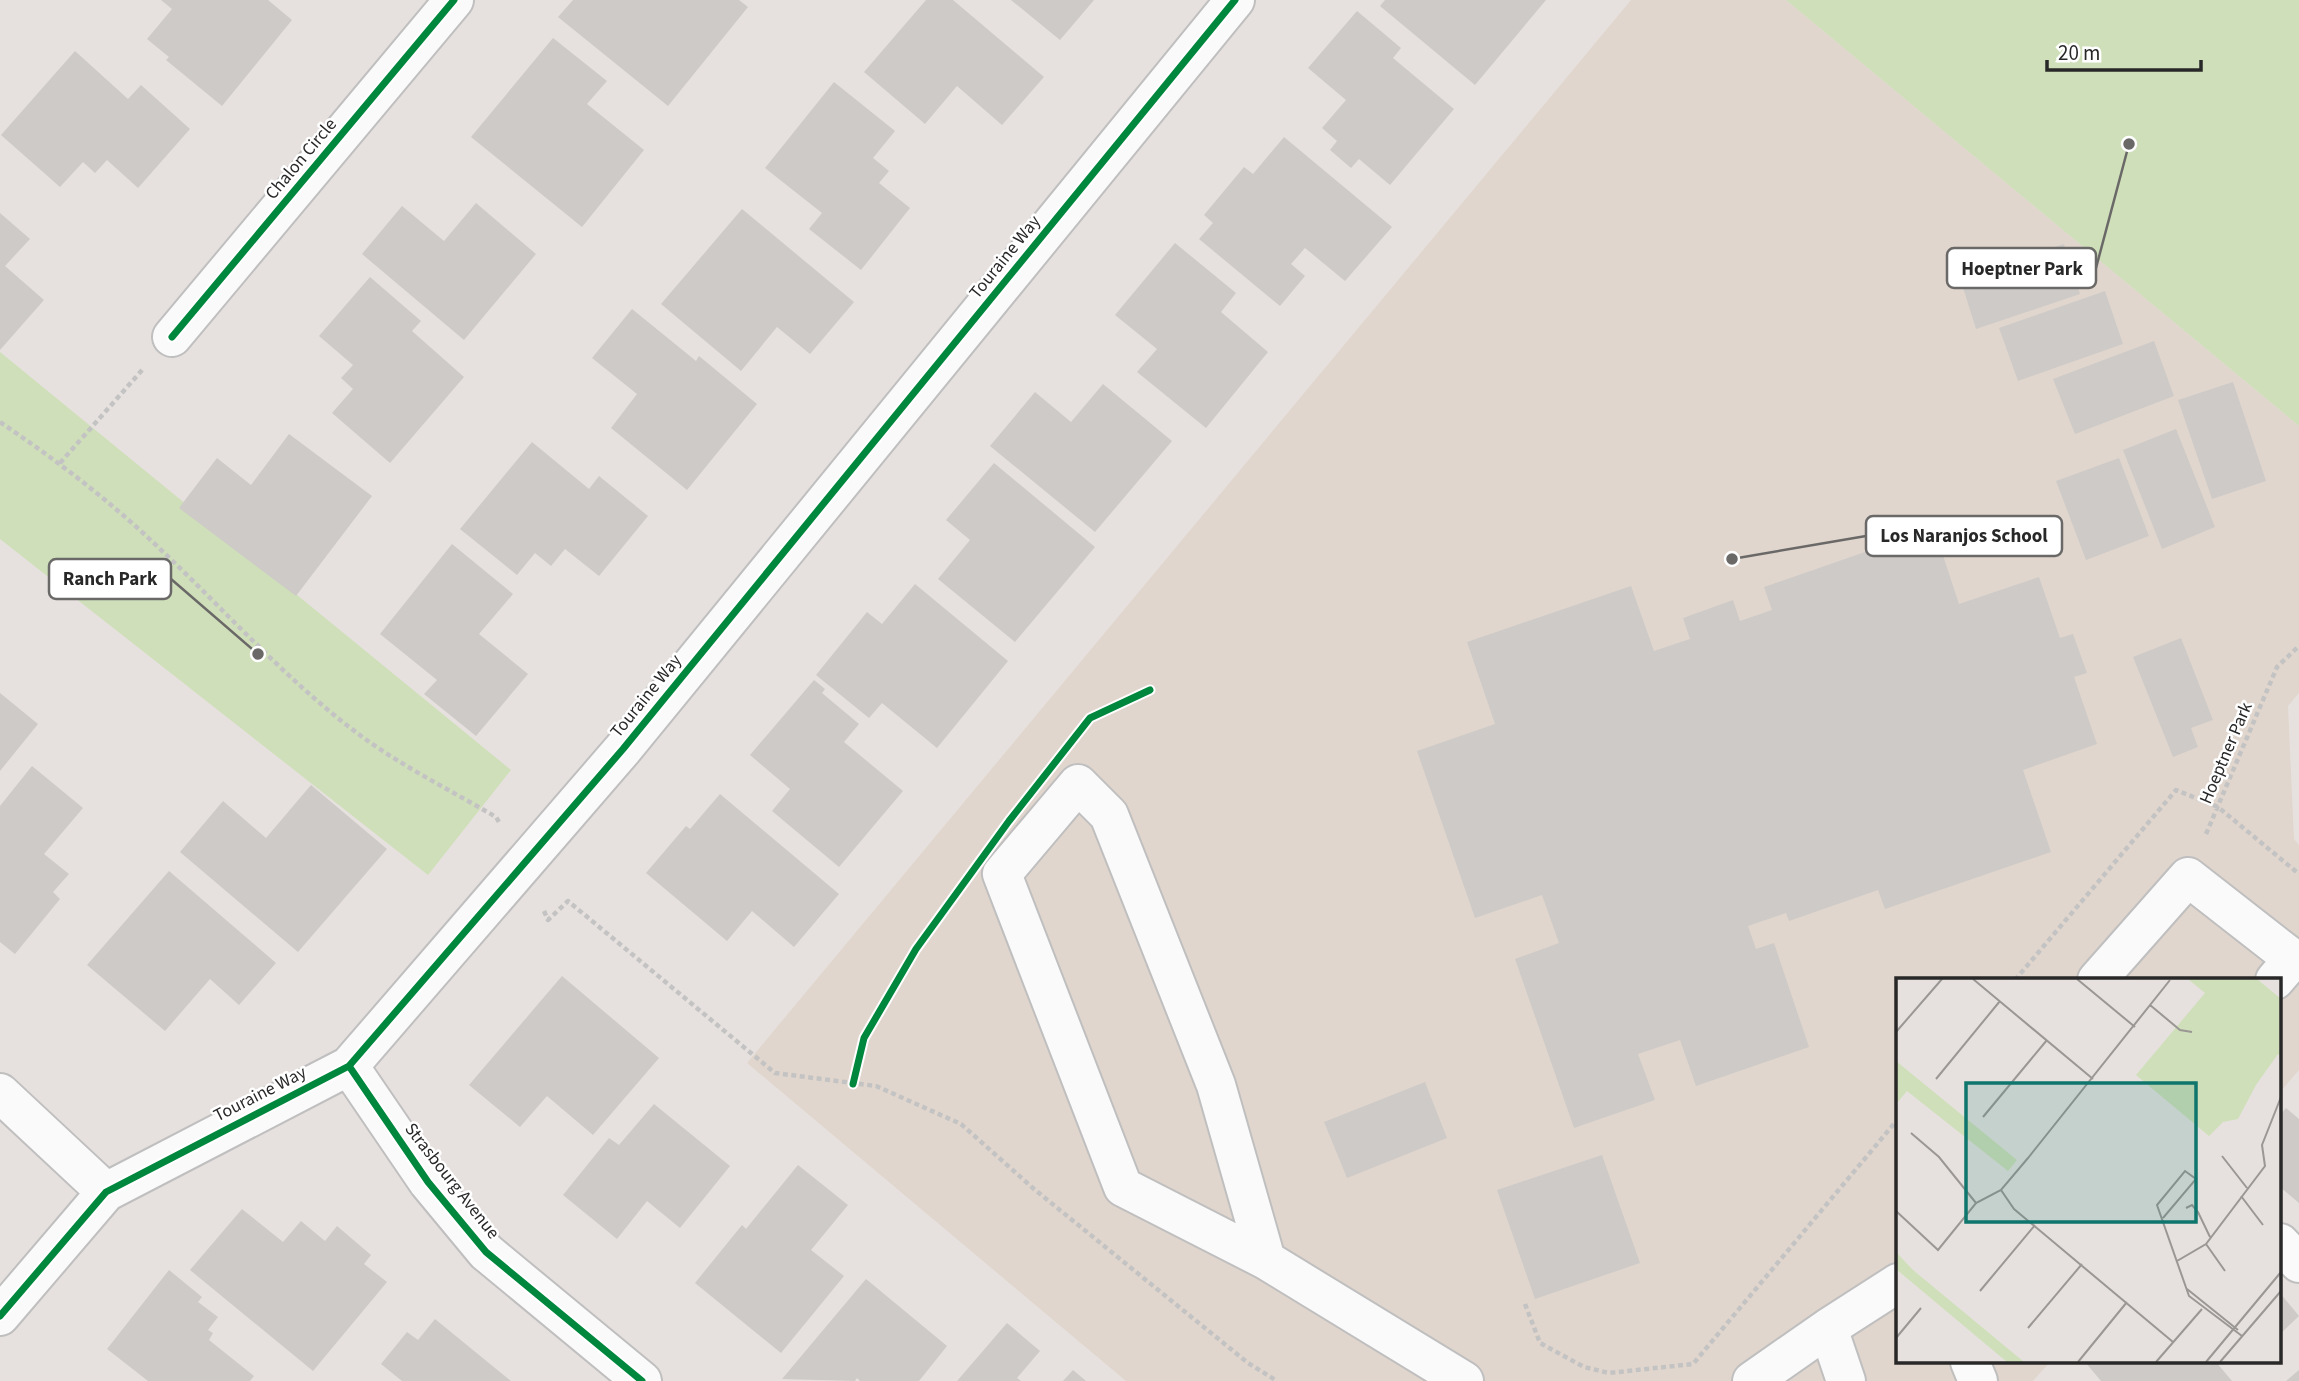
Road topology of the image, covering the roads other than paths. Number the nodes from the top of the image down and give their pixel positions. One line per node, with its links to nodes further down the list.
1 (454, 0): 3 (street, Chalon Circle)
2 (1235, 0): 6 (street, Touraine Way)
3 (172, 337)
4 (2099, 978): 5 (street)
5 (2277, 978)
6 (349, 1066): 8 (street, Touraine Way); 16 (street, Strasbourg Avenue)
7 (0, 1093): 8 (street)
8 (106, 1192): 13 (street, Touraine Way)
9 (2282, 1244): 11 (street)
10 (1266, 1260): 10 (street); 17 (street)
11 (2299, 1263)
12 (1896, 1284): 14 (street)
13 (0, 1316)
14 (1828, 1328): 18 (street); 19 (street)
15 (1971, 1364): 20 (street)
16 (642, 1381)
17 (1465, 1381)
18 (1752, 1381)
19 (1846, 1381)
20 (1978, 1381)

